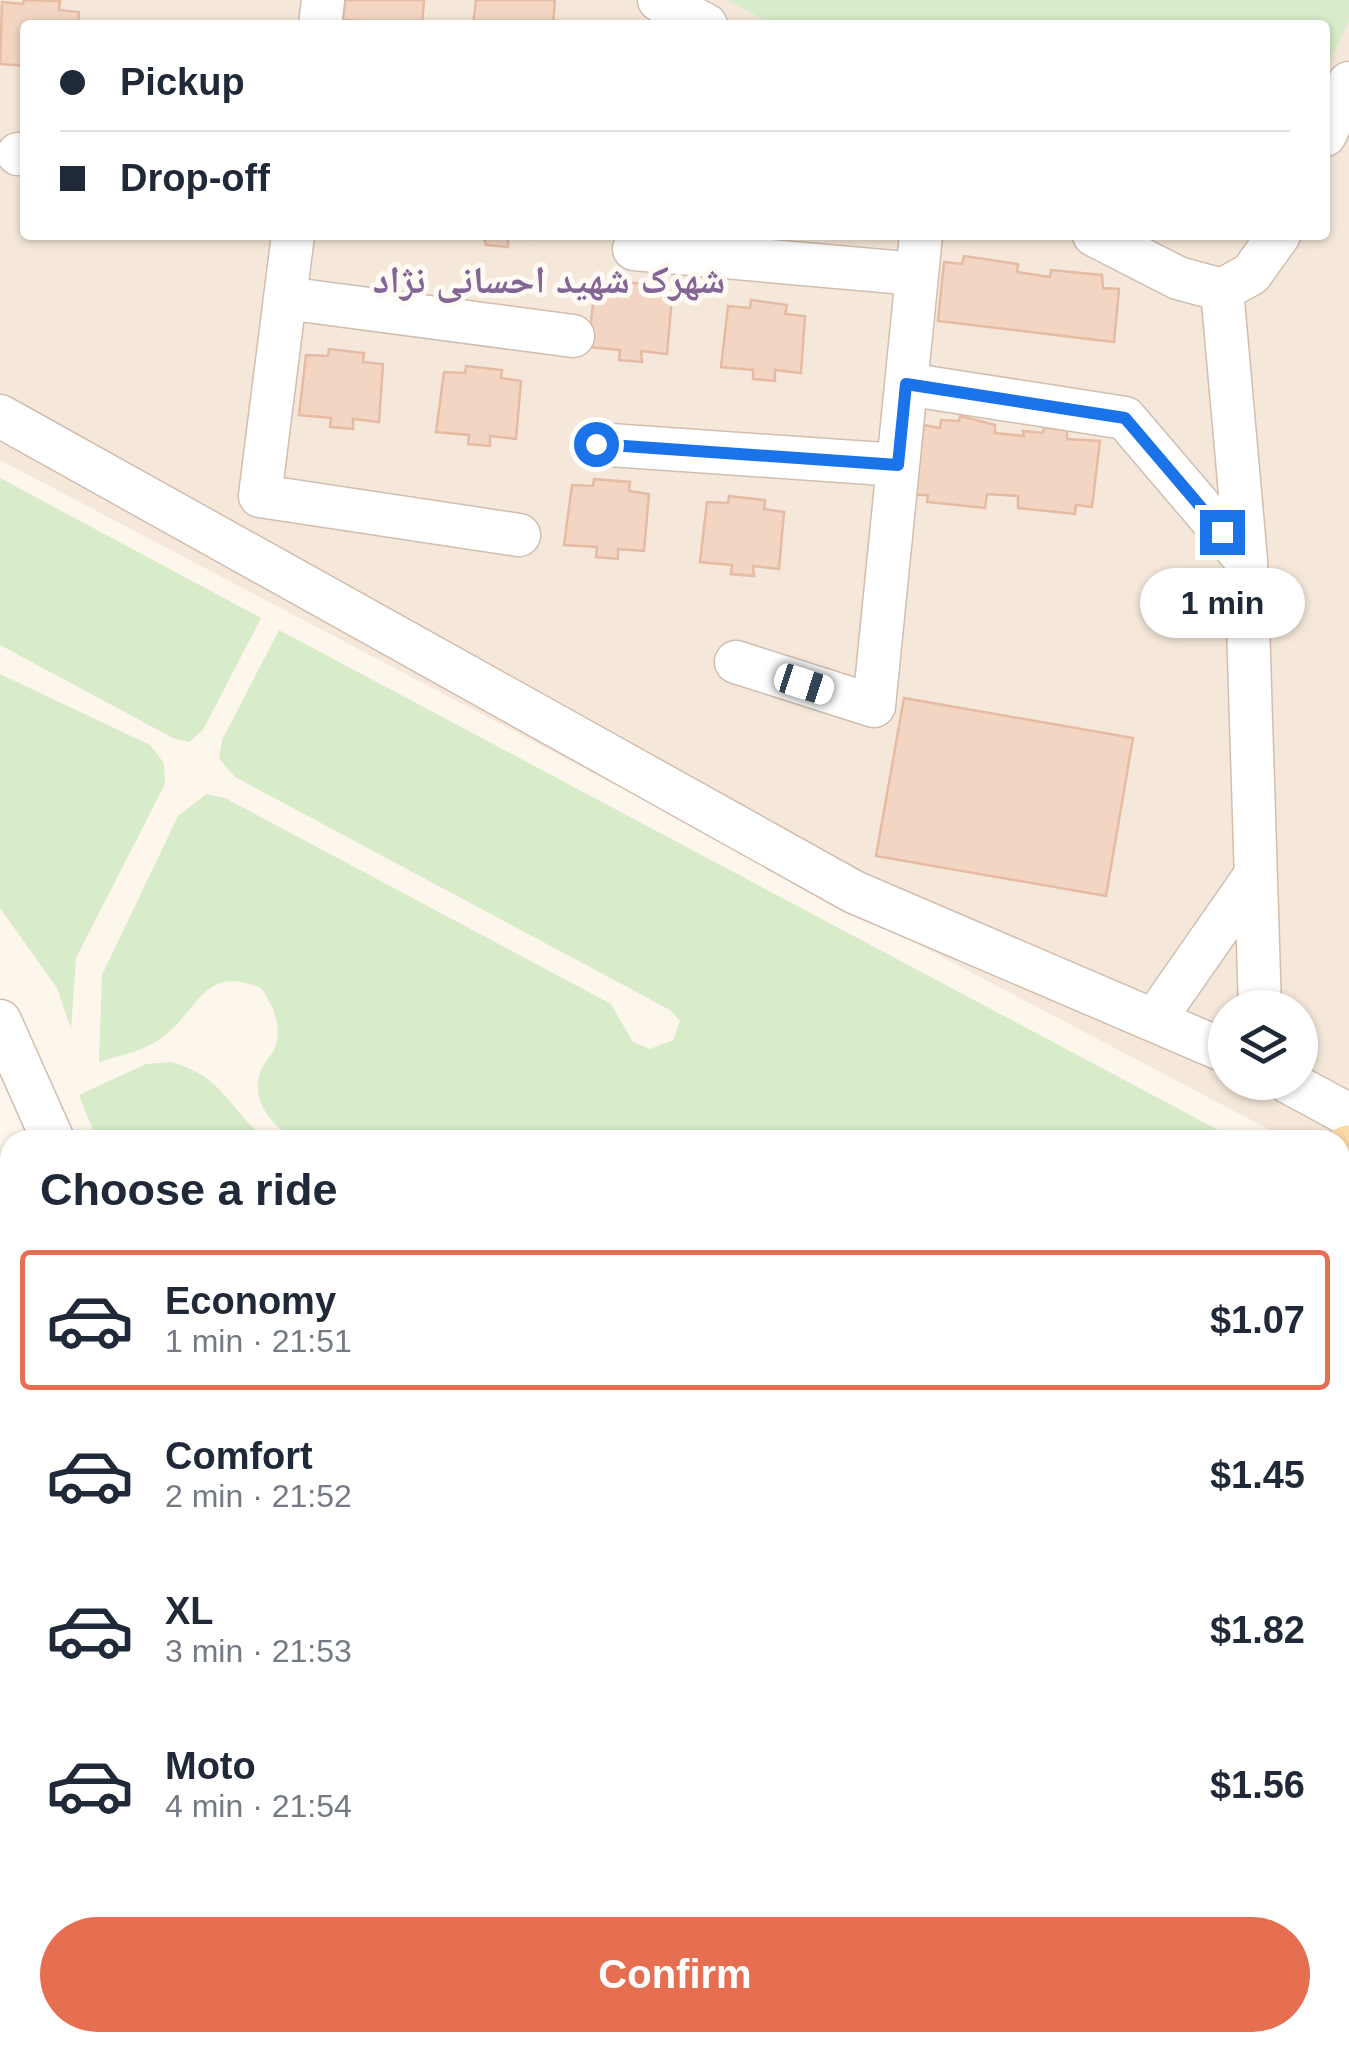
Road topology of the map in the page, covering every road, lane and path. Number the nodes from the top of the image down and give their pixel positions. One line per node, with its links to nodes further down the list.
1 (659, 0): 2 (street)
2 (697, 20)
3 (1349, 82): 4 (street)
4 (1330, 124)
5 (292, 240): 11 (street)
6 (1104, 240): 10 (street)
7 (1275, 240): 10 (street)
8 (634, 250): 9 (street)
9 (919, 255): 13 (street)
10 (1222, 290): 18 (street)
11 (285, 298): 12 (street); 17 (street)
12 (573, 336)
13 (906, 384): 16 (street); 18 (street)
14 (0, 416): 22 (street)
15 (596, 444): 16 (street)
16 (898, 465): 19 (street)
17 (519, 534)
18 (1246, 560): 20 (street)
19 (736, 662)
20 (1254, 877): 21 (street); 22 (street)
21 (1259, 990)
22 (1154, 1019): 24 (street)
23 (0, 1021): 27 (street)
24 (1208, 1044)
25 (1318, 1098): 26 (street)
26 (1349, 1115)
27 (48, 1130)

